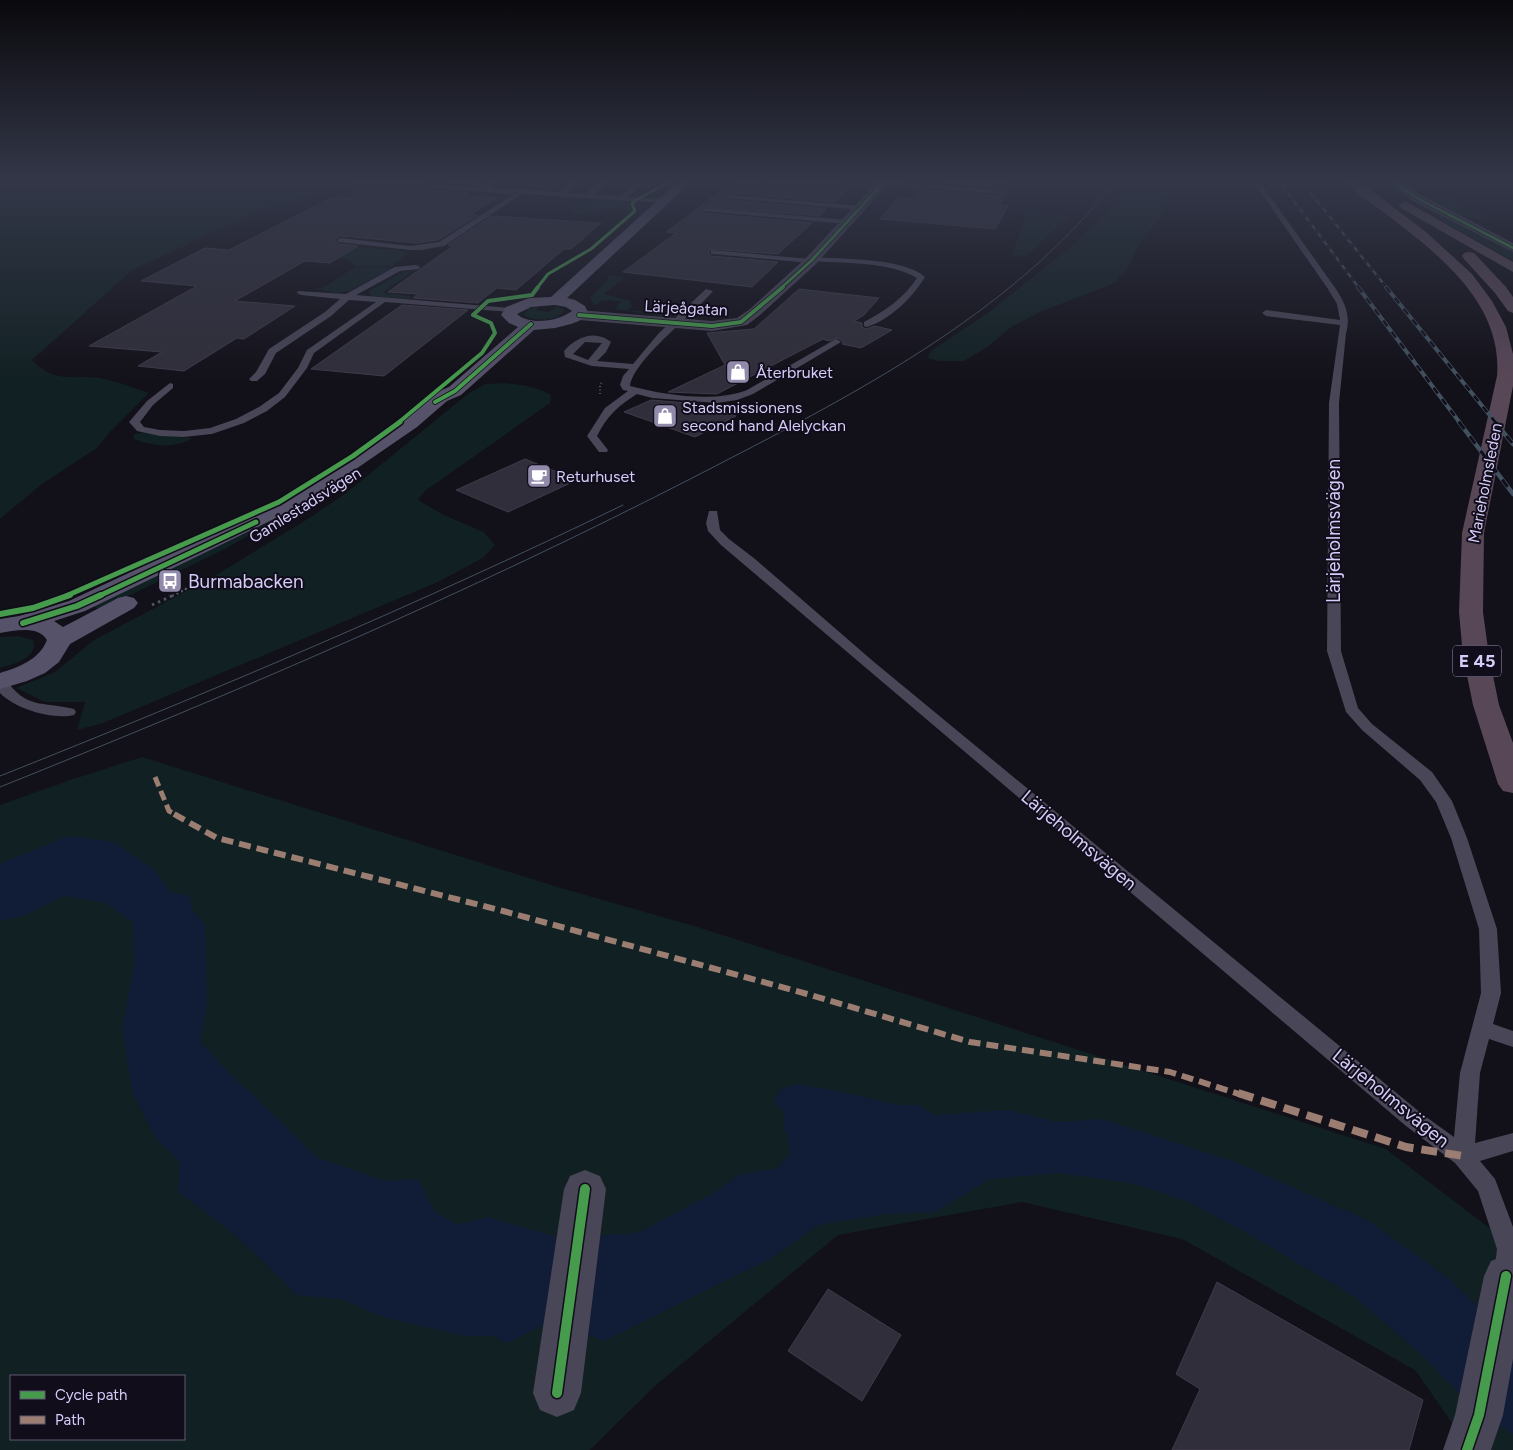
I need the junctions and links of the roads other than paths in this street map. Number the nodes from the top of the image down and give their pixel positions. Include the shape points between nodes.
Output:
1 (612, 249) edge
2 (823, 249) edge
3 (1304, 249) edge
4 (1437, 249) edge
5 (1458, 249) edge
6 (1480, 249) edge
7 (714, 252) dead end
8 (812, 260) junction
9 (416, 267) dead end
10 (1513, 268) edge
11 (710, 291) dead end
12 (301, 294) dead end
13 (347, 297) junction
14 (382, 301) junction
15 (555, 301) junction
16 (1513, 308) edge
17 (511, 310) junction
18 (1266, 313) dead end
19 (579, 315) junction
20 (673, 323) junction
21 (1345, 323) junction
22 (532, 324) junction
23 (867, 324) dead end
24 (837, 342) dead end
25 (590, 363) dead end
26 (636, 367) junction
27 (254, 379) dead end
28 (170, 386) dead end
29 (456, 391) junction
30 (634, 392) junction
31 (603, 450) dead end
32 (713, 513) dead end
33 (12, 625) edge
34 (59, 640) junction
35 (0, 681) edge
36 (69, 712) dead end
37 (1513, 784) edge
38 (1481, 1028) junction
39 (1513, 1039) edge
40 (1513, 1142) edge
41 (1463, 1156) junction
42 (585, 1189) dead end
43 (1506, 1276) joint
44 (557, 1394) dead end
45 (1473, 1433) edge

1 - 15 street
2 - 8 street, Lärjeågatan
3 - 21 lane via 1341,304
4 - 37 highway, Marieholmsleden / E 45 via 1462,272 1492,315 1505,354 1504,387 1473,533 1471,612 1486,705
5 - 16 highway via 1501,290
6 - 10 highway
7 - 8 lane
8 - 20 street, Lärjeågatan via 741,322 712,326
8 - 23 lane via 896,267 921,277 897,306
9 - 13 lane via 398,269
11 - 20 lane
12 - 13 lane
13 - 14 lane
13 - 27 lane via 328,314 276,348
14 - 17 lane
14 - 28 lane via 310,352 282,394 240,421 212,431 184,434 141,429 134,422
15 - 17 street via 528,303
15 - 19 street via 577,306
17 - 22 street via 509,315 513,320
18 - 21 lane
19 - 20 street, Lärjeågatan
19 - 22 street via 560,323
20 - 26 lane, Lärjeågatan
21 - 38 lane, Lärjeholmsvägen via 1334,403 1334,651 1351,709 1367,727 1426,776 1444,801 1460,838 1488,929 1491,993
22 - 29 street, Gamlestadsvägen
24 - 30 lane via 742,396 703,400
25 - 26 lane
26 - 30 lane, Lärjeågatan via 625,385
29 - 33 street, Gamlestadsvägen via 441,397 358,461 275,512 77,606
29 - 34 street, Gamlestadsvägen via 454,399 422,426 321,499
30 - 31 lane via 609,408 600,420 592,436
32 - 41 lane, Lärjeholmsvägen via 714,531 869,665 1414,1120
33 - 34 street, Gamlestadsvägen via 46,627 55,632
34 - 35 street, Gamlestadsvägen via 56,650 39,665
35 - 36 lane via 4,690 29,705
38 - 39 lane
38 - 41 lane, Lärjeholmsvägen via 1470,1073
40 - 41 lane
41 - 43 lane, Lärjeholmsvägen via 1487,1186 1496,1211 1509,1249
42 - 44 street
43 - 45 street, Lärjeholmsvägen

